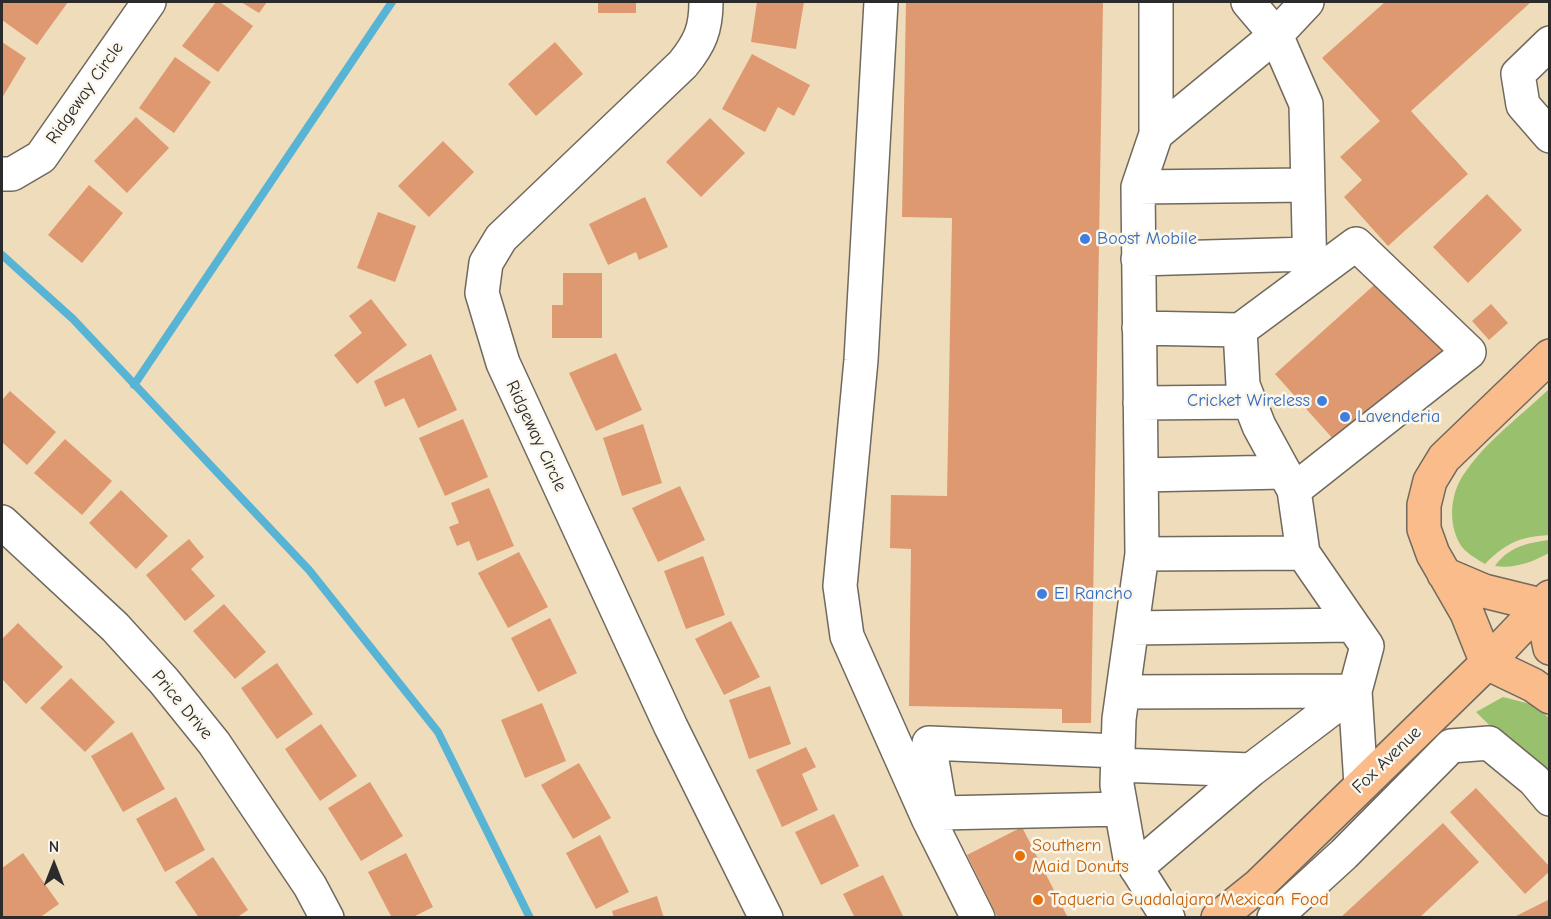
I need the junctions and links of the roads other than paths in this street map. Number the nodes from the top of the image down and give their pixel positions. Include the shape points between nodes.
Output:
1 (149, 2) edge
2 (706, 2) edge
3 (881, 2) edge
4 (1156, 2) edge
5 (1248, 2) edge
6 (1307, 2) edge
7 (1276, 35) junction
8 (1550, 43) edge
9 (1156, 134) junction
10 (1550, 136) edge
11 (7, 174) edge
12 (1306, 185) junction
13 (1138, 187) junction
14 (1138, 259) junction
15 (1310, 266) junction
16 (1139, 328) junction
17 (1240, 330) junction
18 (1550, 356) edge
19 (1250, 402) junction
20 (1140, 403) junction
21 (1141, 475) junction
22 (1289, 481) junction
23 (2, 522) edge
24 (1303, 553) junction
25 (1142, 554) junction
26 (1444, 574) junction
27 (1545, 601) edge
28 (1351, 625) junction
29 (1132, 628) junction
30 (1550, 648) edge
31 (1486, 663) junction
32 (1355, 691) junction
33 (1123, 692) junction
34 (1550, 697) edge
35 (1118, 758) junction
36 (1251, 770) junction
37 (1361, 785) junction
38 (1550, 799) edge
39 (1121, 809) junction
40 (1335, 811) junction
41 (1362, 835) junction
42 (1136, 868) junction
43 (327, 918) edge
44 (766, 918) edge
45 (978, 918) edge
46 (1168, 918) edge
47 (1218, 918) edge
48 (1274, 918) edge

1 - 11 street, Ridgeway Circle via 41,157
2 - 44 street, Ridgeway Circle via 699,45 501,238 486,262 482,293 503,363 671,727
3 - 45 street via 862,337 840,586 847,636 928,818
4 - 9 street
5 - 7 street
6 - 7 street
7 - 9 street
7 - 12 street via 1306,104
8 - 10 street via 1518,74 1523,105
9 - 13 street
12 - 13 street
12 - 15 street
13 - 14 street
14 - 15 street
14 - 16 street
15 - 17 street
15 - 22 street via 1356,244 1469,352
16 - 17 street
16 - 20 street
17 - 19 street via 1243,385
18 - 26 main road via 1444,458 1430,481 1424,529
19 - 20 street
19 - 22 street
20 - 21 street
21 - 22 street
21 - 25 street
22 - 24 street
23 - 43 street, Price Drive via 116,627 164,681 214,743 310,886
24 - 25 street
24 - 28 street
25 - 29 street
26 - 27 main road via 1484,591
26 - 31 main road via 1467,613
27 - 30 main road
27 - 31 main road, Fox Avenue
28 - 29 street
28 - 32 street via 1367,646
29 - 33 street
31 - 34 main road
31 - 37 main road, Fox Avenue
32 - 33 street
32 - 36 street
32 - 37 street
33 - 35 street
35 - 36 street
35 - 39 street
35 - 39 street via 929,744 941,813
36 - 42 street
37 - 40 main road, Fox Avenue
38 - 41 street via 1534,780 1489,744 1451,746
39 - 42 street via 1130,858
40 - 41 street
40 - 47 main road, Fox Avenue via 1259,885
41 - 48 street
42 - 46 street

